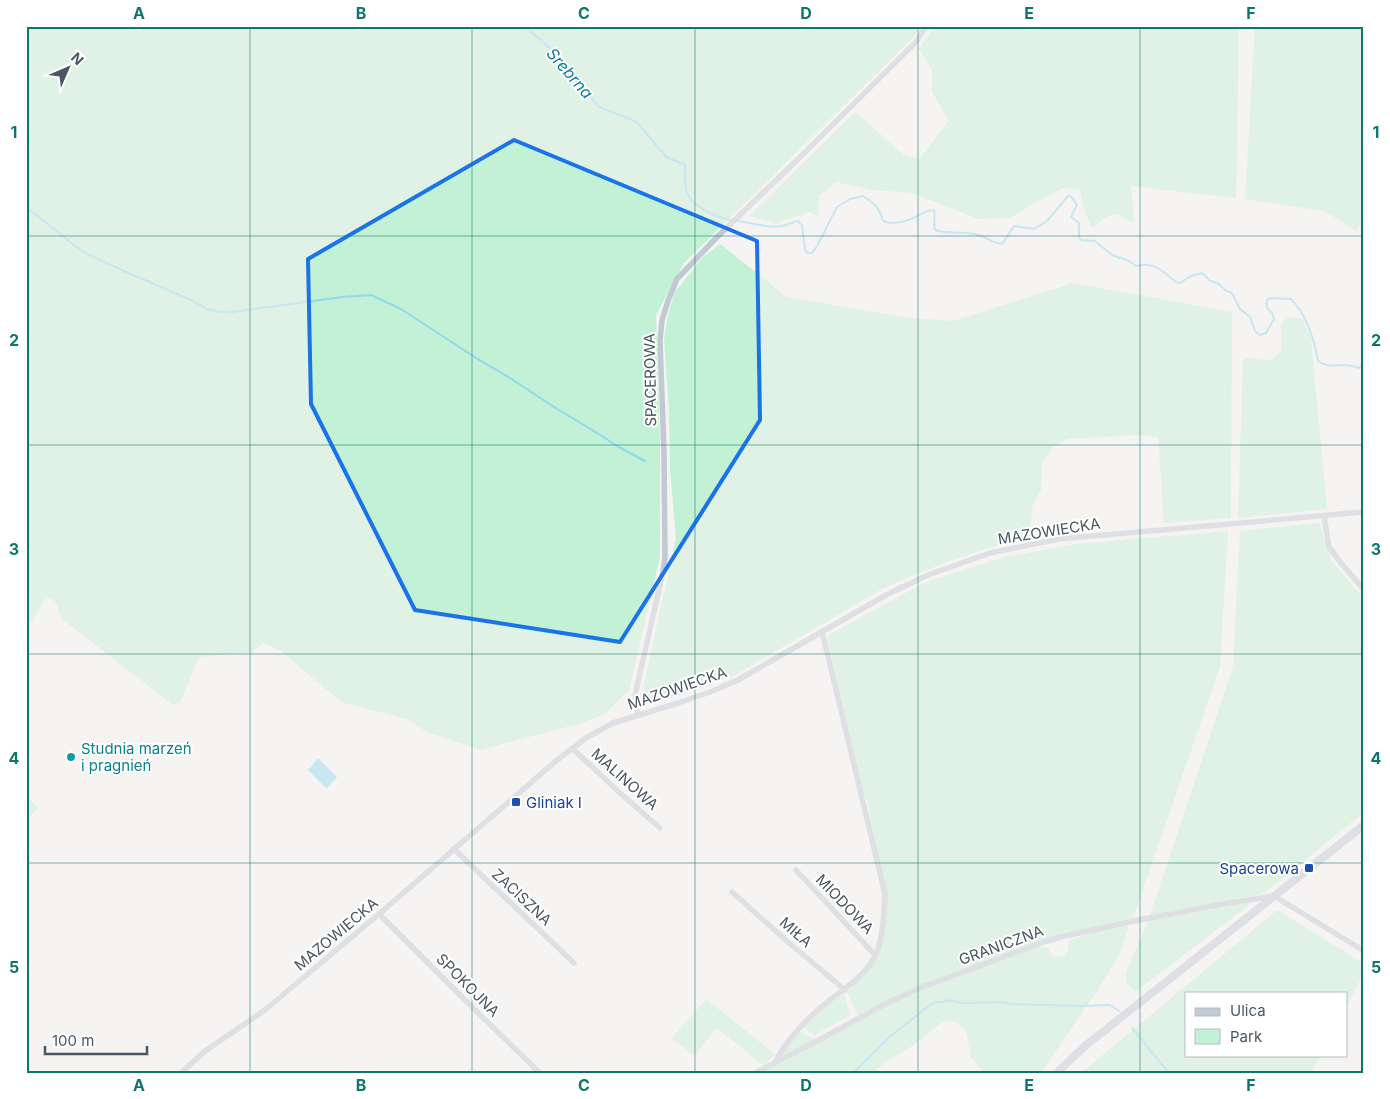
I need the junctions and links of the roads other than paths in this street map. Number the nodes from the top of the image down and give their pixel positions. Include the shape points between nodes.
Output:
1 (926, 26) edge
2 (1364, 512) edge
3 (1324, 516) junction
4 (1364, 590) edge
5 (822, 631) junction
6 (638, 715) junction
7 (572, 748) junction
8 (1364, 824) edge
9 (660, 828) dead end
10 (454, 849) junction
11 (796, 870) dead end
12 (732, 892) dead end
13 (1274, 896) junction
14 (379, 914) junction
15 (1364, 952) edge
16 (876, 954) junction
17 (574, 963) dead end
18 (845, 990) junction
19 (775, 1062) junction
20 (181, 1073) edge
21 (540, 1073) edge
22 (755, 1073) edge
23 (1058, 1073) edge

1 - 6 street, SPACEROWA via 916,42 677,279 662,320 660,340 665,556 635,696
2 - 3 street, MAZOWIECKA
3 - 4 street via 1329,547
3 - 5 street, MAZOWIECKA via 1067,539 1001,551 928,575
5 - 6 street, MAZOWIECKA via 738,680
5 - 16 street via 885,894
6 - 7 street, MAZOWIECKA via 613,723
7 - 9 street, MALINOWA
7 - 10 street, MAZOWIECKA
8 - 13 main road
10 - 14 street, MAZOWIECKA
10 - 17 street, ZACISZNA
11 - 16 street, MIODOWA
12 - 18 street, MIŁA
13 - 15 street
13 - 19 street, GRANICZNA via 1134,920 1061,937 920,988
13 - 23 main road via 1085,1046
14 - 20 street, MAZOWIECKA via 265,1010 205,1051
14 - 21 street, SPOKOJNA
16 - 18 street
18 - 19 street via 808,1020 786,1043
19 - 22 street, GRANICZNA

